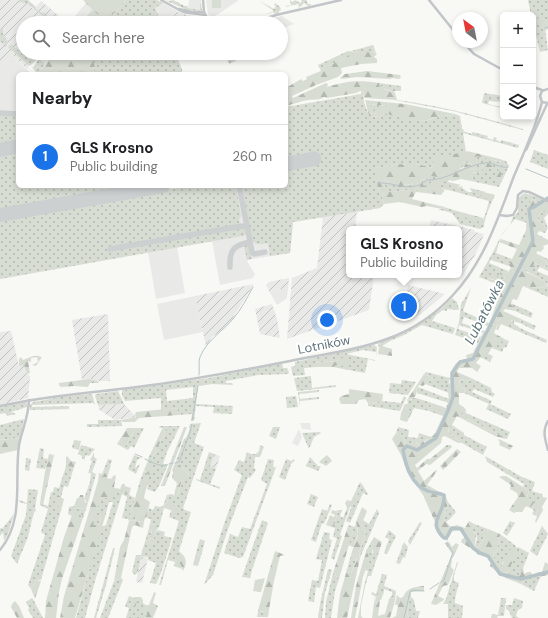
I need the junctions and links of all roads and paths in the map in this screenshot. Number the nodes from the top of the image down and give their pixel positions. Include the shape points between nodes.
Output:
1 (161, 0) edge
2 (203, 0) edge
3 (341, 0) edge
4 (429, 0) edge
5 (205, 13) junction
6 (206, 16) edge
7 (273, 16) edge
8 (452, 29) edge
9 (468, 48) edge
10 (500, 68) edge
11 (536, 88) edge
12 (548, 89) edge
13 (536, 90) edge
14 (543, 90) junction
15 (540, 94) junction
16 (542, 102) junction
17 (548, 104) edge
18 (523, 155) junction
19 (548, 201) edge
20 (499, 215) junction
21 (29, 400) junction
22 (0, 406) edge
23 (548, 421) edge
24 (548, 450) edge
25 (0, 550) edge

1 - 5 street via 183,12
2 - 5 street
3 - 7 street
4 - 8 street
5 - 6 street
9 - 10 street via 474,54
11 - 14 street
12 - 14 street
13 - 15 street
14 - 15 street
15 - 16 street
16 - 17 street
16 - 18 street, Lotników
17 - 18 street, Lotników
18 - 20 street, Lotników
19 - 20 street via 529,192 522,192 518,195 517,208 513,215
20 - 21 street, Lotników via 479,259 453,296 427,318 388,340 352,350 166,384
21 - 22 street, Lotników
21 - 25 street via 20,444 15,519
23 - 24 street via 544,432

